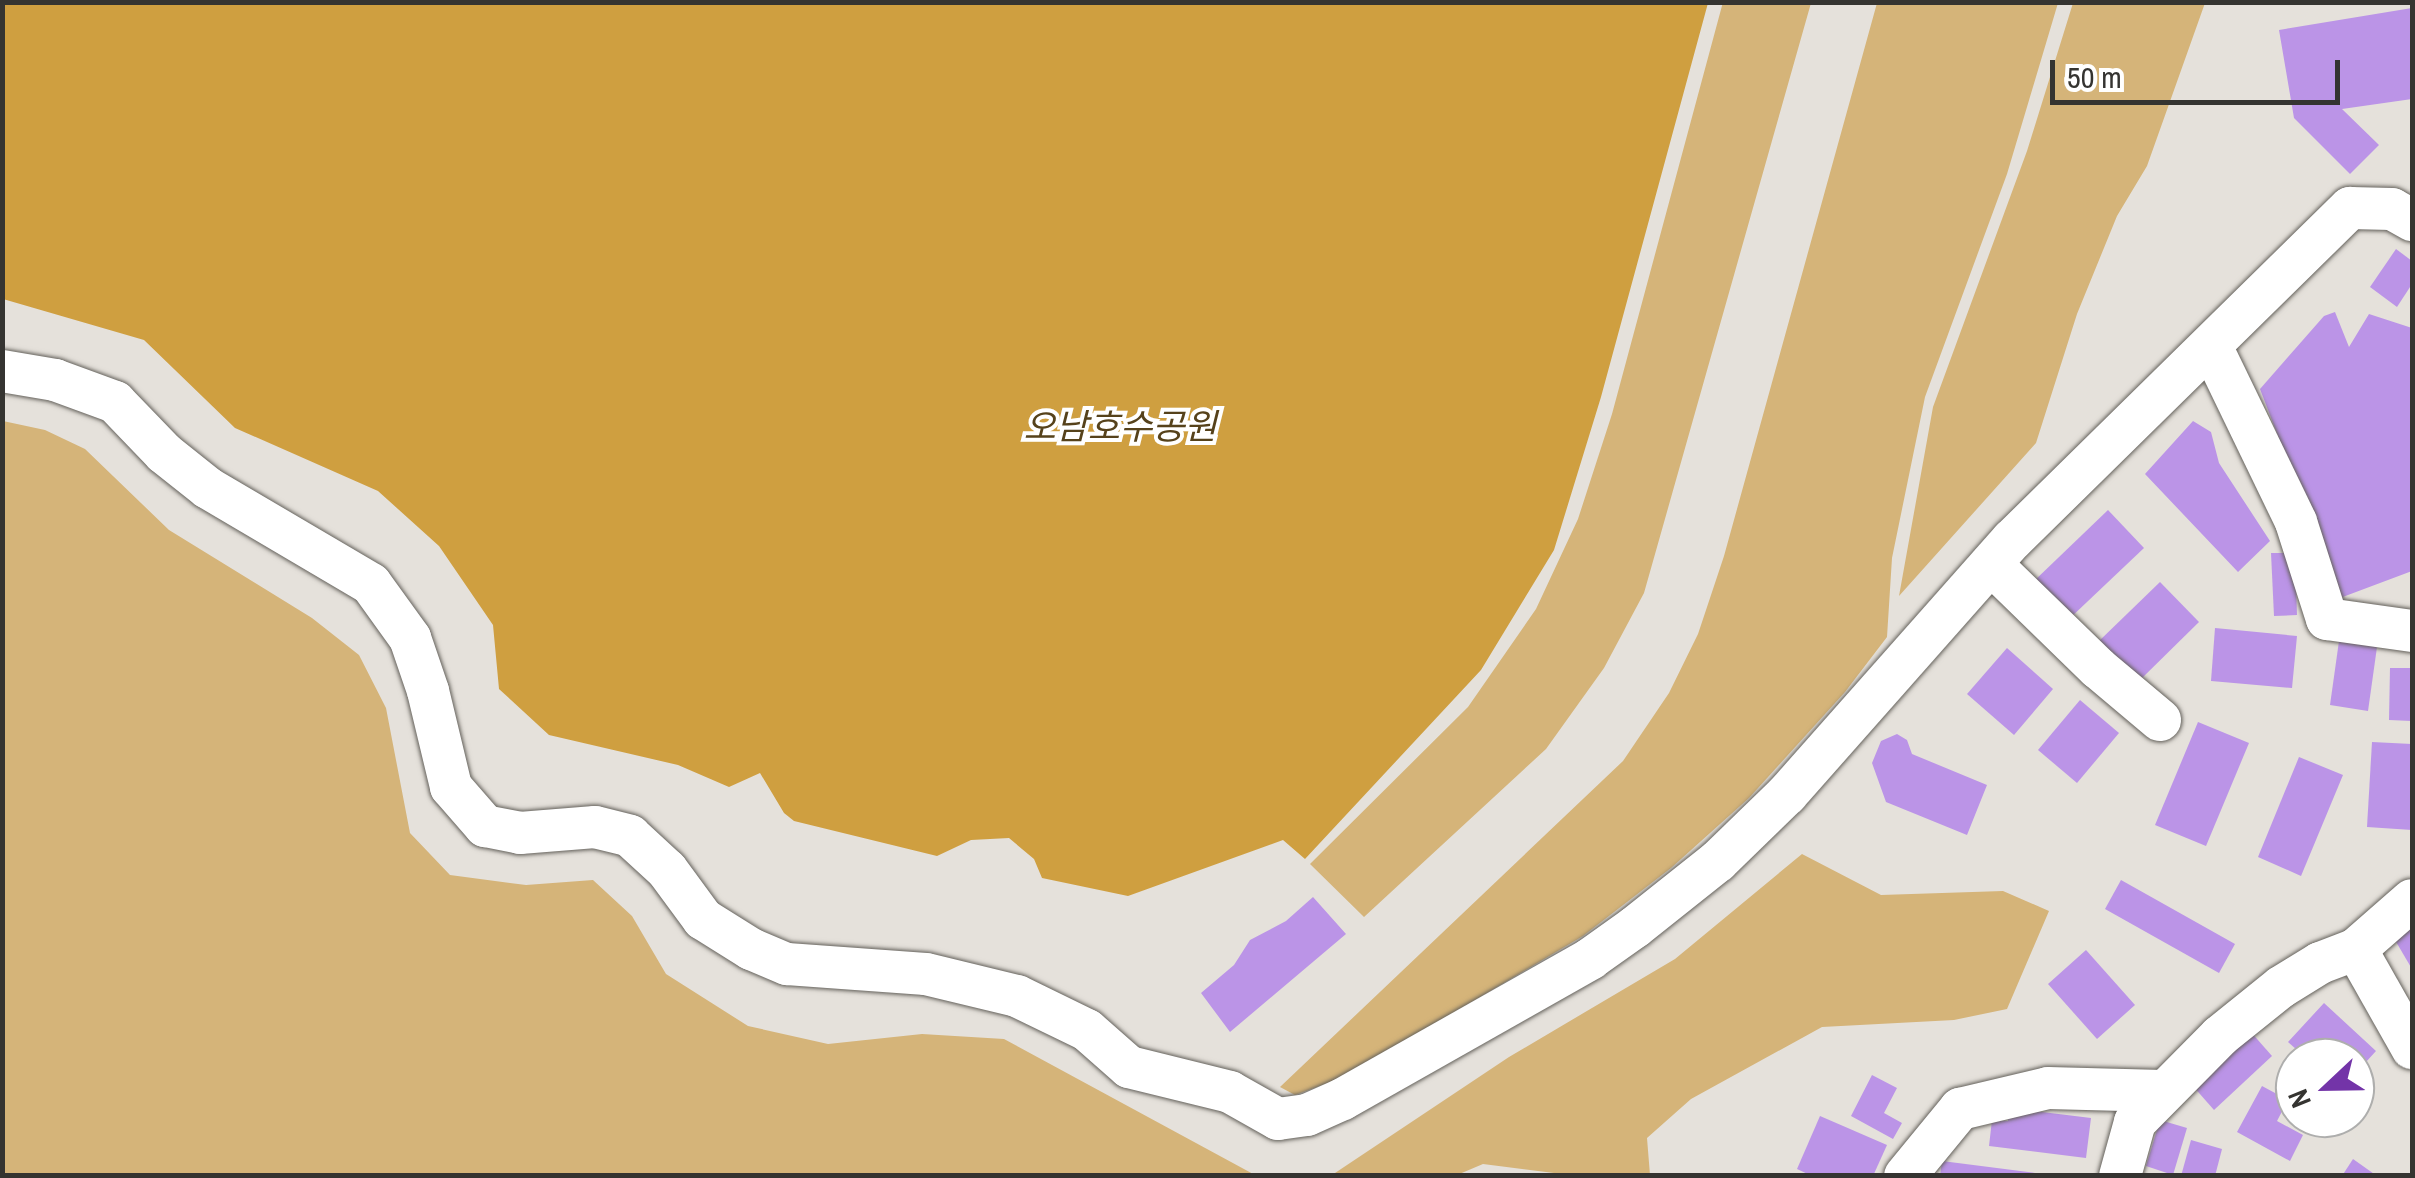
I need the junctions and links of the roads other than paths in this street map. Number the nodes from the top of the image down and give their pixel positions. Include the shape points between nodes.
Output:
1 (2412, 220) edge
2 (2212, 348) junction
3 (2, 372) edge
4 (1991, 564) junction
5 (2412, 631) edge
6 (2160, 720) dead end
7 (2412, 900) edge
8 (2356, 949) junction
9 (2412, 1048) edge
10 (2163, 1091) junction
11 (1906, 1176) edge
12 (2120, 1176) edge

1 - 2 street via 2392,209 2350,208
2 - 4 street
2 - 5 street via 2296,522 2327,619
3 - 4 street via 54,380 114,402 208,488 371,584 410,638 451,786 485,826 520,833 594,828 630,836 667,870 702,919 751,950 787,964 926,974 1017,996 1087,1030 1129,1068 1230,1092 1278,1119 1343,1099 1635,928 1787,794
4 - 6 street
7 - 8 street
8 - 9 street
8 - 10 street via 2281,987
10 - 11 street via 2048,1088 1960,1108
10 - 12 street via 2135,1122

